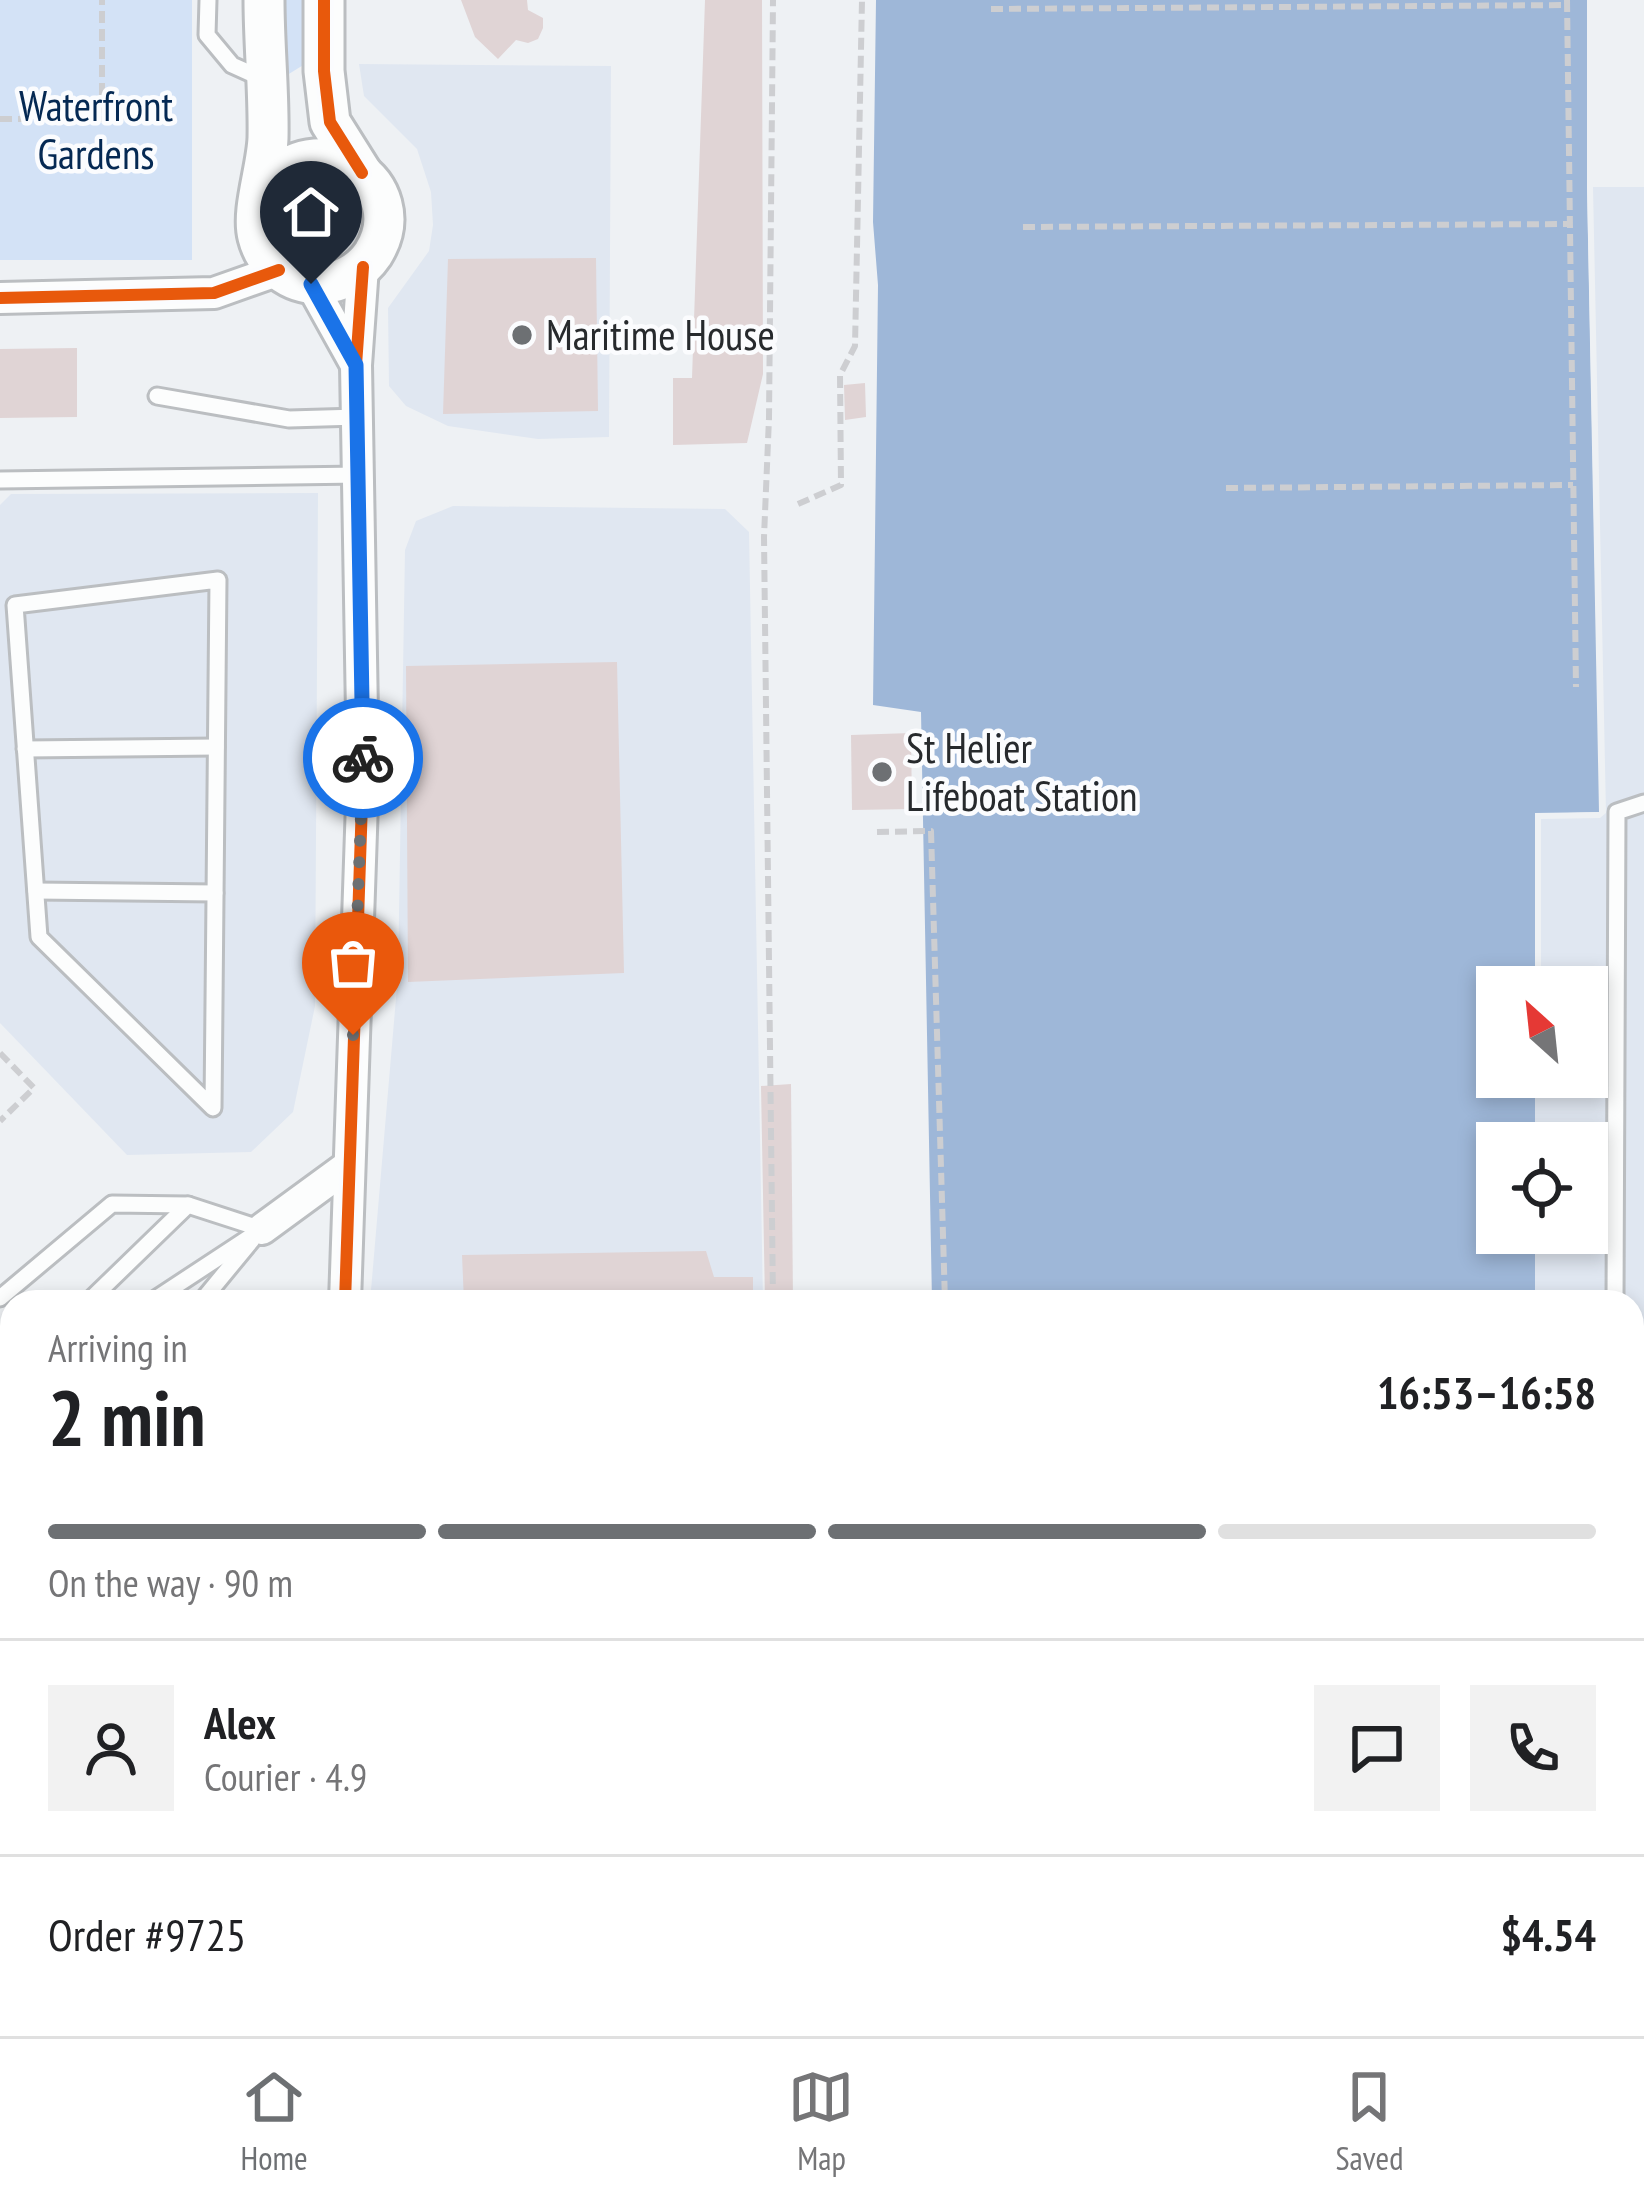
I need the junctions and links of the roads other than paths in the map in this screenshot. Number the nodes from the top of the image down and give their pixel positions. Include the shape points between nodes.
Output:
1 (208, 0) edge
2 (263, 0) edge
3 (324, 0) edge
4 (264, 80) junction
5 (362, 173) junction
6 (263, 190) junction
7 (363, 266) junction
8 (295, 277) junction
9 (0, 298) edge
10 (356, 365) junction
11 (157, 396) dead end
12 (358, 417) junction
13 (359, 475) junction
14 (0, 480) edge
15 (216, 747) junction
16 (25, 749) junction
17 (1644, 802) edge
18 (36, 891) junction
19 (215, 892) junction
20 (348, 1166) junction
21 (188, 1205) junction
22 (262, 1228) junction
23 (10, 1290) edge
24 (100, 1290) edge
25 (170, 1290) edge
26 (211, 1290) edge
27 (345, 1290) edge
28 (1615, 1290) edge

1 - 4 lane via 207,34 232,65
2 - 4 street
3 - 5 street via 331,122
4 - 6 street
5 - 6 street via 309,158 275,174
5 - 7 street via 382,209 376,250
6 - 8 street via 258,242
7 - 8 street via 330,283
7 - 10 street
8 - 9 street via 214,293
8 - 10 street
10 - 12 street
11 - 12 lane via 289,419
12 - 13 street
13 - 14 lane
13 - 20 street via 363,773
15 - 16 lane
15 - 16 lane via 218,580 15,605
15 - 19 lane
16 - 18 lane
17 - 28 lane via 1617,812
18 - 19 lane
18 - 19 lane via 39,938 213,1108
20 - 22 street
20 - 27 street
21 - 22 lane
21 - 23 lane via 112,1204
21 - 24 lane
22 - 25 lane
22 - 26 lane

